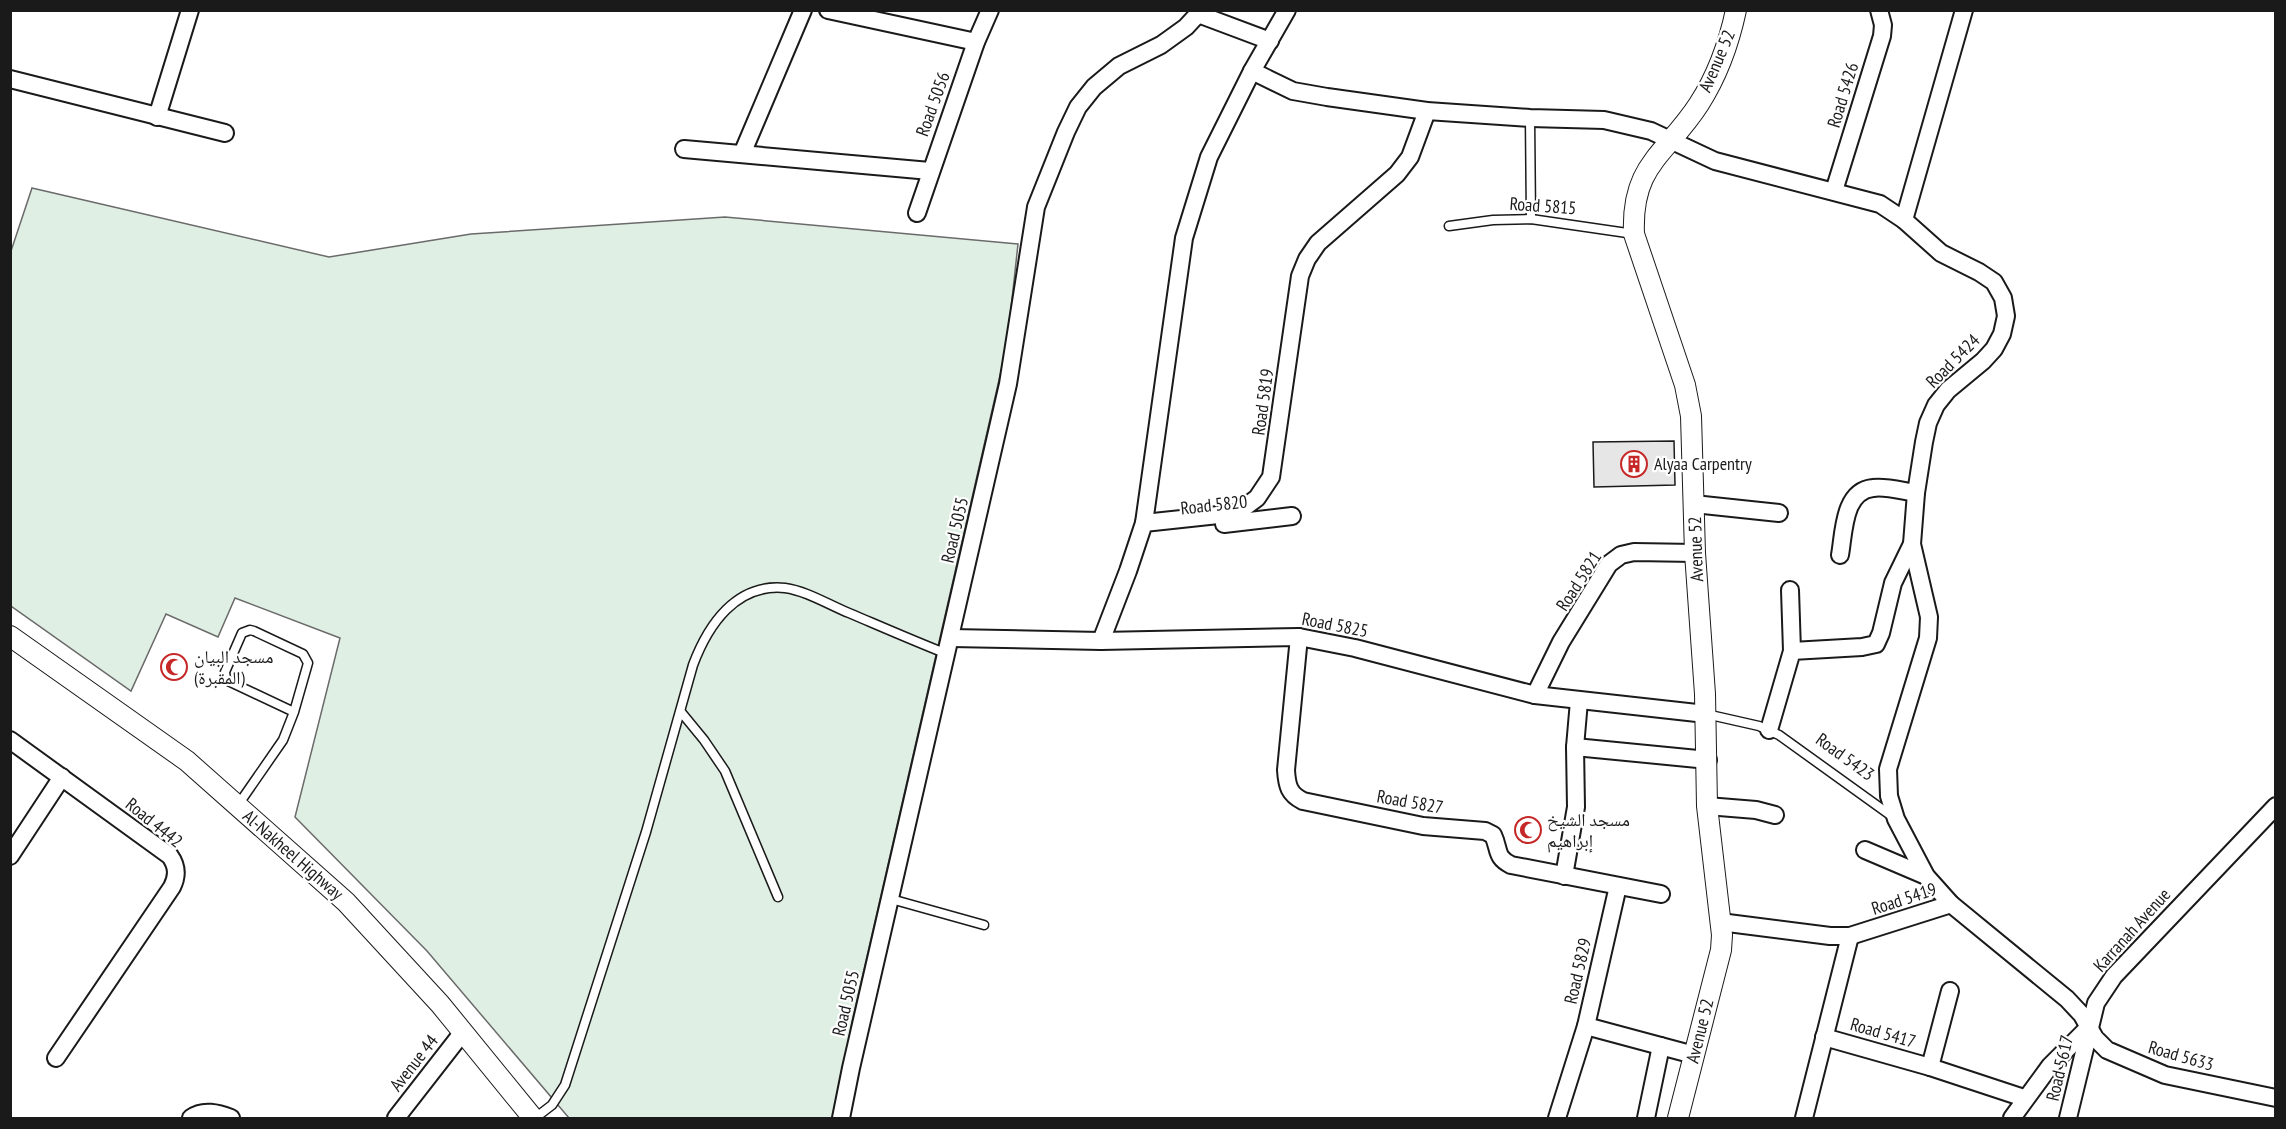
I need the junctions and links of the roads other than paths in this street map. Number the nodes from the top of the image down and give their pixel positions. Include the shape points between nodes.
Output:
1 (190, 10) edge
2 (803, 10) edge
3 (828, 10) edge
4 (990, 10) edge
5 (1287, 10) edge
6 (1736, 10) edge
7 (1879, 10) edge
8 (1964, 10) edge
9 (1198, 12) edge
10 (1270, 40) junction
11 (976, 42) junction
12 (1252, 72) junction
13 (10, 79) edge
14 (1427, 111) junction
15 (157, 117) junction
16 (1530, 118) junction
17 (225, 133) dead end
18 (1671, 140) junction
19 (684, 149) dead end
20 (742, 154) junction
21 (930, 171) junction
22 (1834, 191) junction
23 (917, 213) dead end
24 (1531, 219) junction
25 (1904, 220) junction
26 (1449, 226) dead end
27 (1634, 234) junction
28 (1916, 493) junction
29 (1694, 504) junction
30 (1779, 513) dead end
31 (1292, 516) dead end
32 (1143, 527) junction
33 (1912, 544) junction
34 (1695, 553) junction
35 (1840, 555) dead end
36 (1790, 591) dead end
37 (10, 636) edge
38 (1299, 637) junction
39 (1101, 640) junction
40 (949, 646) junction
41 (1792, 651) junction
42 (1535, 695) junction
43 (1579, 701) junction
44 (294, 712) junction
45 (681, 712) junction
46 (1706, 714) junction
47 (1769, 730) junction
48 (10, 740) edge
49 (1575, 747) junction
50 (1708, 760) junction
51 (62, 777) junction
52 (238, 806) junction
53 (1707, 806) junction
54 (2276, 806) edge
55 (1775, 814) dead end
56 (1896, 819) junction
57 (1865, 850) dead end
58 (10, 856) edge
59 (1564, 876) junction
60 (1926, 876) junction
61 (1618, 886) junction
62 (1660, 894) dead end
63 (778, 897) dead end
64 (891, 899) junction
65 (1951, 904) junction
66 (1720, 922) junction
67 (984, 926) dead end
68 (1850, 936) junction
69 (1950, 991) dead end
70 (1586, 1026) junction
71 (2089, 1027) junction
72 (463, 1032) junction
73 (1824, 1037) junction
74 (1661, 1046) junction
75 (1694, 1055) junction
76 (56, 1058) dead end
77 (1930, 1067) junction
78 (2024, 1098) junction
79 (2276, 1098) edge
80 (191, 1119) edge
81 (231, 1119) edge
82 (396, 1119) edge
83 (534, 1119) edge
84 (841, 1119) edge
85 (1557, 1119) edge
86 (1646, 1119) edge
87 (1678, 1119) edge
88 (1804, 1119) edge
89 (2012, 1119) edge
90 (2068, 1119) edge

1 - 15 street
2 - 20 street
3 - 11 street
4 - 11 street, Road 5056
5 - 10 street
6 - 18 street, Avenue 52 via 1717,70 1699,104
7 - 22 street, Road 5426 via 1882,36
8 - 25 street
9 - 10 street
9 - 40 street, Road 5055 via 1186,27 1119,66 1094,87 1078,107 1054,161 1036,207 1008,384
10 - 12 street
11 - 21 street, Road 5056
12 - 14 street via 1293,91
12 - 32 street via 1209,157 1184,238
13 - 15 street
14 - 16 street
14 - 32 street, Road 5819 via 1410,157 1397,174 1318,243 1307,259 1300,276 1271,477 1257,498 1237,513
15 - 17 street
16 - 18 street via 1612,122
16 - 24 lane
18 - 22 street, Road 5424 via 1715,161
18 - 27 street, Avenue 52 via 1645,172 1637,192
19 - 20 street
20 - 21 street
21 - 23 street, Road 5056
22 - 25 street, Road 5424 via 1880,204
24 - 26 lane, Road 5815
24 - 27 lane, Road 5815
25 - 28 street, Road 5424 via 1941,253 1994,282 2003,298 2006,316 1994,349 1936,405 1924,442
27 - 29 street, Avenue 52 via 1685,386 1691,416
28 - 33 street, Road 5424
28 - 35 street via 1872,488 1858,494 1849,505
29 - 30 street
29 - 34 street, Avenue 52
31 - 32 street, Road 5820
32 - 39 street
33 - 41 street via 1893,583 1876,644
33 - 56 street, Road 5424 via 1929,616 1928,638 1888,769 1889,796
34 - 42 street, Road 5821 via 1634,552 1609,564 1561,642
34 - 46 street, Avenue 52
36 - 41 street
37 - 52 street, Al-Nakheel Highway via 187,761
38 - 39 street, Road 5825
38 - 42 street, Road 5825
38 - 59 street, Road 5827 via 1286,770 1292,795 1304,801 1422,826 1485,831 1493,835 1502,861
39 - 40 street, Road 5825
40 - 45 lane via 784,588 756,591 730,604 712,626 693,665
40 - 64 street, Road 5055
41 - 47 street
42 - 43 street, Road 5825
43 - 46 street, Road 5825
43 - 49 street
44 - 44 lane via 308,660 254,631 242,633 225,680
44 - 52 lane via 275,753
45 - 63 lane via 725,771
45 - 83 lane via 565,1085 552,1105
46 - 47 lane, Road 5423
46 - 50 street, Avenue 52
47 - 56 lane, Road 5423
48 - 51 street, Road 4442
49 - 50 street
49 - 59 street via 1576,807
50 - 53 street, Avenue 52
51 - 58 street
51 - 76 street, Road 4442 via 170,856 176,874 172,887
52 - 72 street, Al-Nakheel Highway via 346,902
53 - 55 street
53 - 66 street, Avenue 52
54 - 71 street, Karranah Avenue via 2114,976 2096,1003
56 - 60 street, Road 5423
57 - 60 street, Road 5423
59 - 61 street, Road 5827
60 - 65 street, Road 5423
61 - 62 street, Road 5827
61 - 70 street, Road 5829
64 - 67 lane
64 - 84 street, Road 5055
65 - 68 street, Road 5419
65 - 71 street, Road 5419 via 2061,993
66 - 68 street, Road 5419
66 - 75 street, Avenue 52 via 1720,950
68 - 73 street, Road 5417
69 - 77 street, Road 5417
70 - 74 street, Road 5829
70 - 85 street
71 - 78 street, Karranah Avenue
71 - 79 street, Road 5633 via 2107,1050 2145,1067 2186,1080
71 - 90 street, Road 5617
72 - 82 street, Avenue 44
72 - 83 street, Al-Nakheel Highway
73 - 77 street, Road 5417
73 - 88 street, Road 5417
74 - 75 street, Road 5829
74 - 86 street
75 - 87 street, Avenue 52
77 - 78 street, Road 5417
78 - 89 street, Karranah Avenue
80 - 81 street via 208,1112

